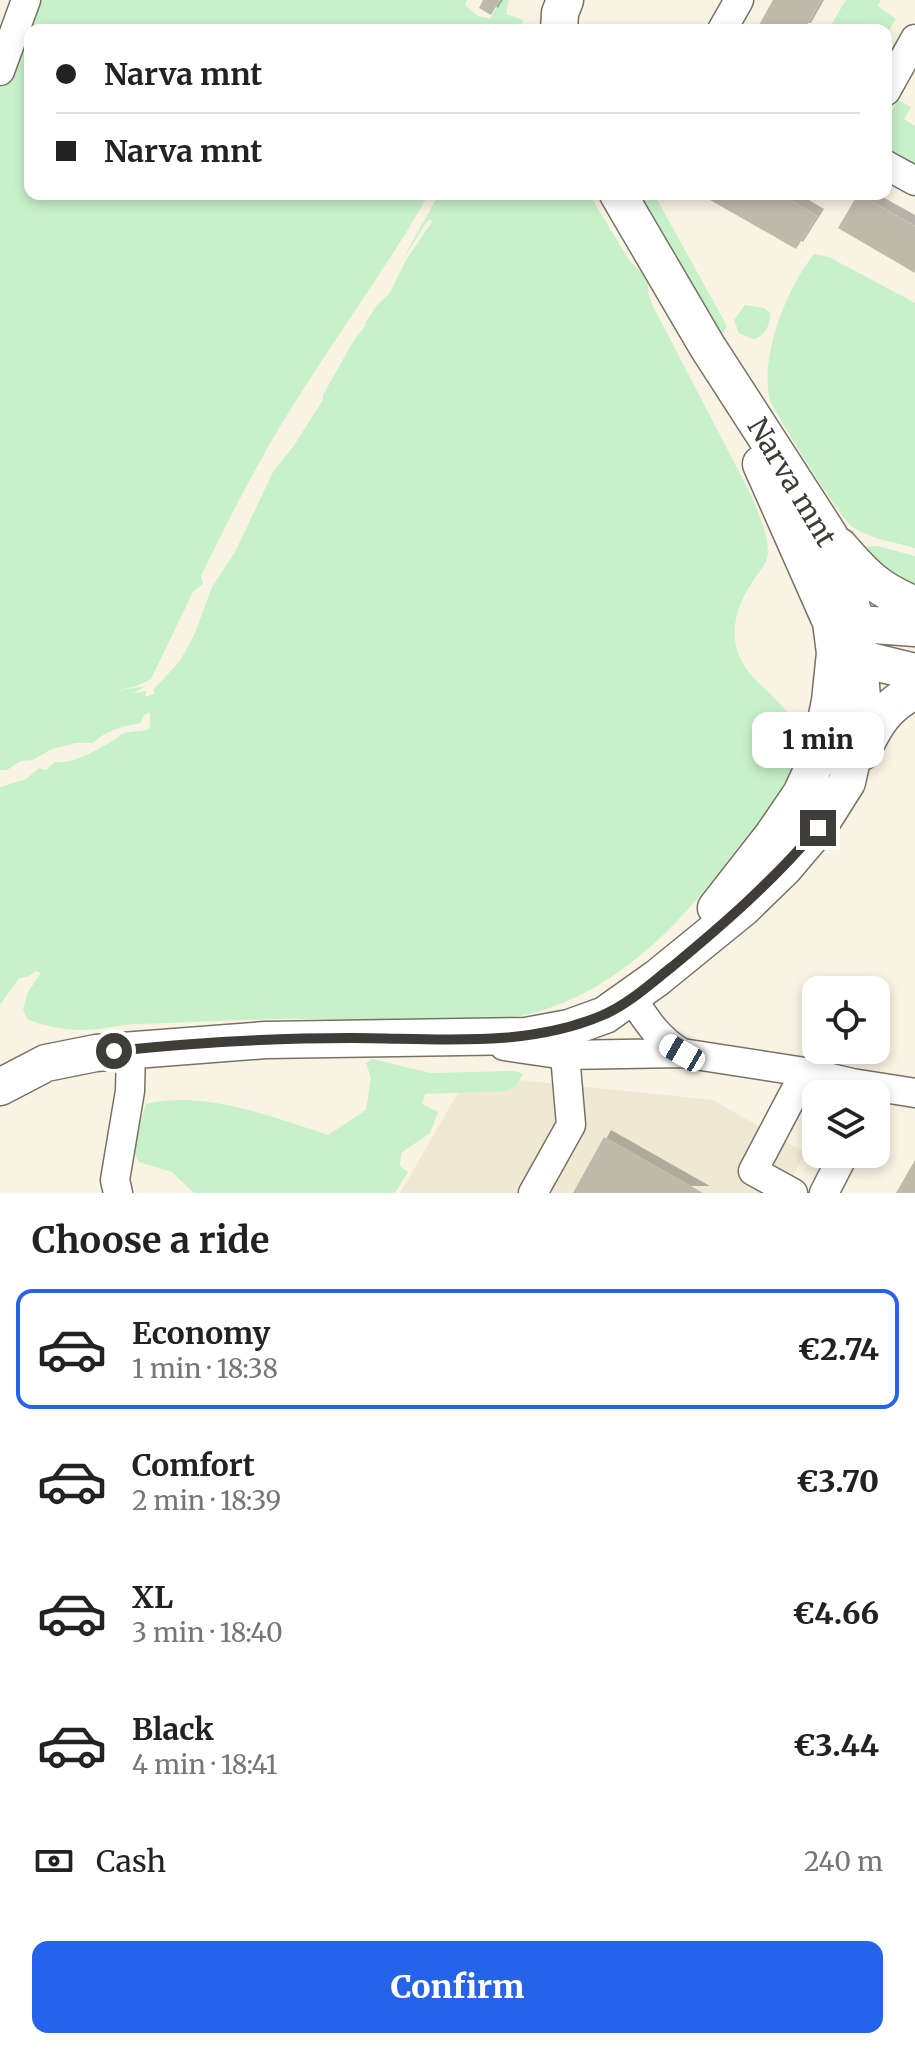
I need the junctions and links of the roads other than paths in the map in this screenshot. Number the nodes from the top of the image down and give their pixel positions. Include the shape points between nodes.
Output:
1 (26, 0) edge
2 (565, 0) edge
3 (739, 0) edge
4 (559, 24) edge
5 (725, 24) edge
6 (915, 39) edge
7 (0, 71) edge
8 (892, 80) edge
9 (892, 168) edge
10 (915, 181) edge
11 (622, 200) edge
12 (707, 346) junction
13 (829, 535) junction
14 (915, 605) edge
15 (915, 628) edge
16 (846, 640) junction
17 (915, 672) edge
18 (915, 691) edge
19 (847, 782) junction
20 (644, 988) junction
21 (456, 1039) junction
22 (131, 1049) junction
23 (682, 1053) junction
24 (565, 1055) junction
25 (805, 1072) junction
26 (835, 1080) edge
27 (0, 1087) edge
28 (890, 1092) edge
29 (915, 1093) edge
30 (837, 1168) edge
31 (118, 1193) edge
32 (533, 1193) edge
33 (793, 1193) edge
34 (824, 1193) edge

1 - 7 lane
2 - 4 main road
3 - 5 lane
6 - 8 lane
9 - 10 lane
11 - 12 main road, Narva mnt
12 - 13 main road, Narva mnt
12 - 16 main road, Narva mnt
13 - 14 main road via 867,578
13 - 16 main road, Narva mnt via 843,572
15 - 16 main road
16 - 17 main road
16 - 19 main road, Narva mnt via 863,710
16 - 20 main road, Narva mnt via 819,755 801,794 728,893
18 - 19 main road via 895,700 873,728
19 - 20 main road, Narva mnt via 784,868
20 - 21 main road, Narva mnt via 605,1015 569,1028
20 - 23 lane via 652,1028
21 - 22 main road, Narva mnt via 266,1040
21 - 24 lane
22 - 27 main road, Narva mnt via 46,1063
22 - 31 lane via 130,1091 115,1180
23 - 24 lane
23 - 25 lane
24 - 32 lane via 571,1125
25 - 26 lane
25 - 33 lane via 753,1171
28 - 29 lane
30 - 34 lane

